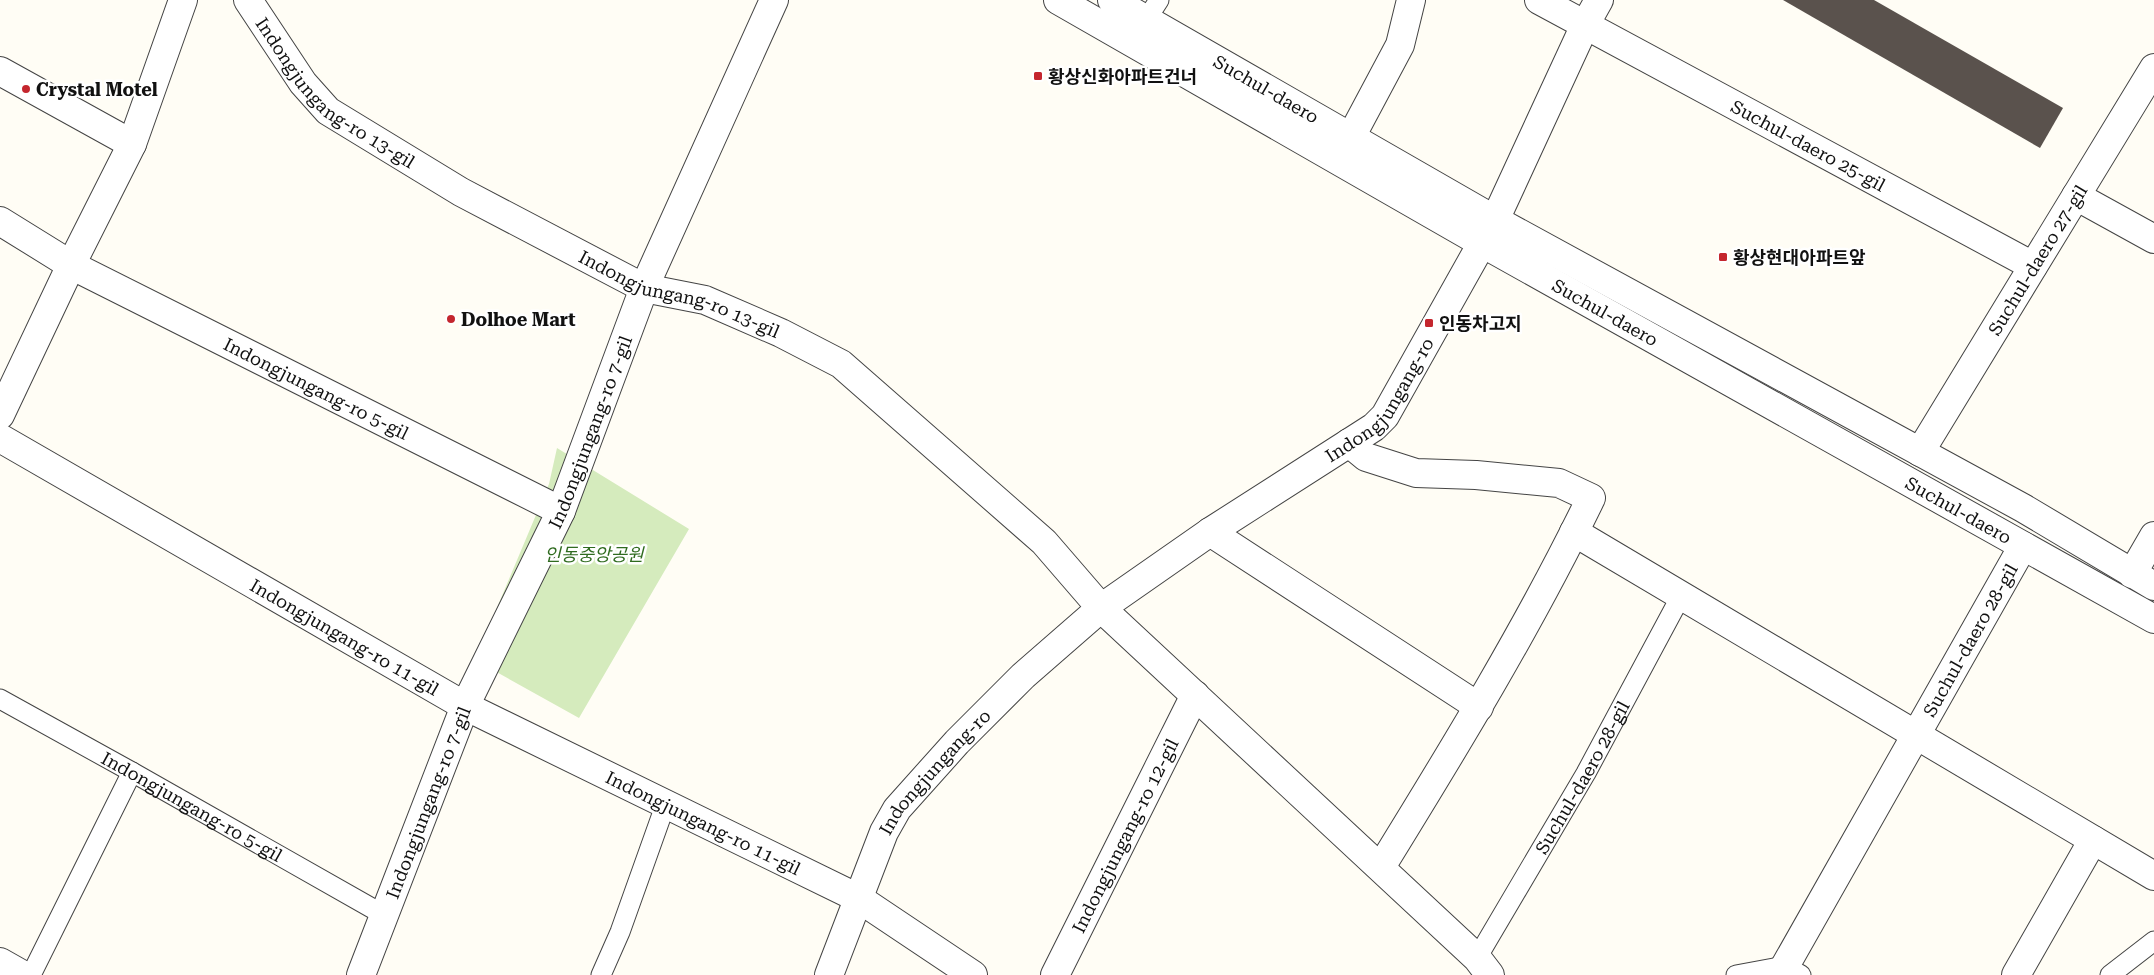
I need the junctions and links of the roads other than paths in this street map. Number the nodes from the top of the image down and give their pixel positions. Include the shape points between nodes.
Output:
1 (182, 0) edge
2 (248, 0) edge
3 (774, 0) edge
4 (1058, 0) edge
5 (1112, 0) edge
6 (1411, 0) edge
7 (1539, 0) edge
8 (1599, 0) edge
9 (1153, 10) edge
10 (1585, 25) junction
11 (2154, 68) edge
12 (0, 71) edge
13 (1351, 137) junction
14 (132, 144) junction
15 (2076, 196) junction
16 (0, 221) edge
17 (1489, 231) junction
18 (2154, 240) edge
19 (71, 265) junction
20 (2033, 266) junction
21 (644, 288) junction
22 (0, 415) edge
23 (0, 438) edge
24 (1349, 443) junction
25 (1920, 452) junction
26 (561, 510) junction
27 (1210, 532) junction
28 (1574, 532) junction
29 (2154, 536) edge
30 (2023, 546) junction
31 (2143, 580) edge
32 (1682, 594) junction
33 (1101, 608) junction
34 (2154, 619) edge
35 (1195, 695) junction
36 (0, 699) edge
37 (466, 706) junction
38 (1480, 706) junction
39 (1918, 735) junction
40 (132, 772) junction
41 (666, 803) junction
42 (2093, 840) junction
43 (1381, 867) junction
44 (2154, 876) edge
45 (858, 898) junction
46 (384, 915) junction
47 (2154, 941) edge
48 (0, 962) edge
49 (1478, 969) edge
50 (1789, 972) edge
51 (23, 975) edge
52 (31, 975) edge
53 (361, 975) edge
54 (601, 975) edge
55 (829, 975) edge
56 (973, 975) edge
57 (1054, 975) edge
58 (1736, 975) edge
59 (2016, 975) edge
60 (2110, 975) edge

1 - 14 street
2 - 21 street, Indongjungang-ro 13-gil via 303,83 328,111 461,192
3 - 21 street, Indongjungang-ro 7-gil
4 - 17 street, Suchul-daero
5 - 9 street, Suchul-daero
6 - 13 street via 1400,45
7 - 10 street, Suchul-daero 25-gil
8 - 10 street
9 - 13 street, Suchul-daero
10 - 17 street
10 - 20 street, Suchul-daero 25-gil
11 - 15 street, Suchul-daero 27-gil
12 - 14 street
13 - 17 street, Suchul-daero
14 - 19 street
15 - 18 street
15 - 20 street, Suchul-daero 27-gil
16 - 19 street, Indongjungang-ro 5-gil
17 - 24 street, Indongjungang-ro via 1393,403 1374,427
17 - 25 street, Suchul-daero
17 - 30 street, Suchul-daero
19 - 22 street
19 - 26 street, Indongjungang-ro 5-gil
20 - 25 street, Suchul-daero 27-gil
21 - 26 street, Indongjungang-ro 7-gil
21 - 33 street, Indongjungang-ro 13-gil via 705,300 841,364 1044,542
23 - 37 street, Indongjungang-ro 11-gil
24 - 27 street, Indongjungang-ro
24 - 28 street via 1366,457 1416,473 1559,483 1591,498
25 - 31 street, Suchul-daero via 2023,508
26 - 37 street, Indongjungang-ro 7-gil
27 - 33 street, Indongjungang-ro
27 - 38 street
28 - 32 street, Suchul-daero 28-gil
28 - 38 street
29 - 31 street
30 - 34 street, Suchul-daero
30 - 39 street, Suchul-daero 28-gil
32 - 39 street, Suchul-daero 28-gil
32 - 49 lane, Suchul-daero 28-gil
33 - 35 street
33 - 45 street, Indongjungang-ro via 1023,676 897,810 884,832
35 - 43 street
35 - 57 street, Indongjungang-ro 12-gil
36 - 40 lane, Indongjungang-ro 5-gil
37 - 41 street, Indongjungang-ro 11-gil
37 - 46 street, Indongjungang-ro 7-gil
38 - 43 street
39 - 42 street, Suchul-daero 28-gil
39 - 50 street, Suchul-daero 28-gil
40 - 46 lane, Indongjungang-ro 5-gil
40 - 52 lane
41 - 45 street, Indongjungang-ro 11-gil
41 - 54 lane via 620,932
42 - 44 street, Suchul-daero 28-gil
42 - 59 street
43 - 49 street
45 - 55 street, Indongjungang-ro
45 - 56 street
46 - 53 street, Indongjungang-ro 7-gil
47 - 60 lane
48 - 51 street
50 - 58 lane, Suchul-daero 28-gil

